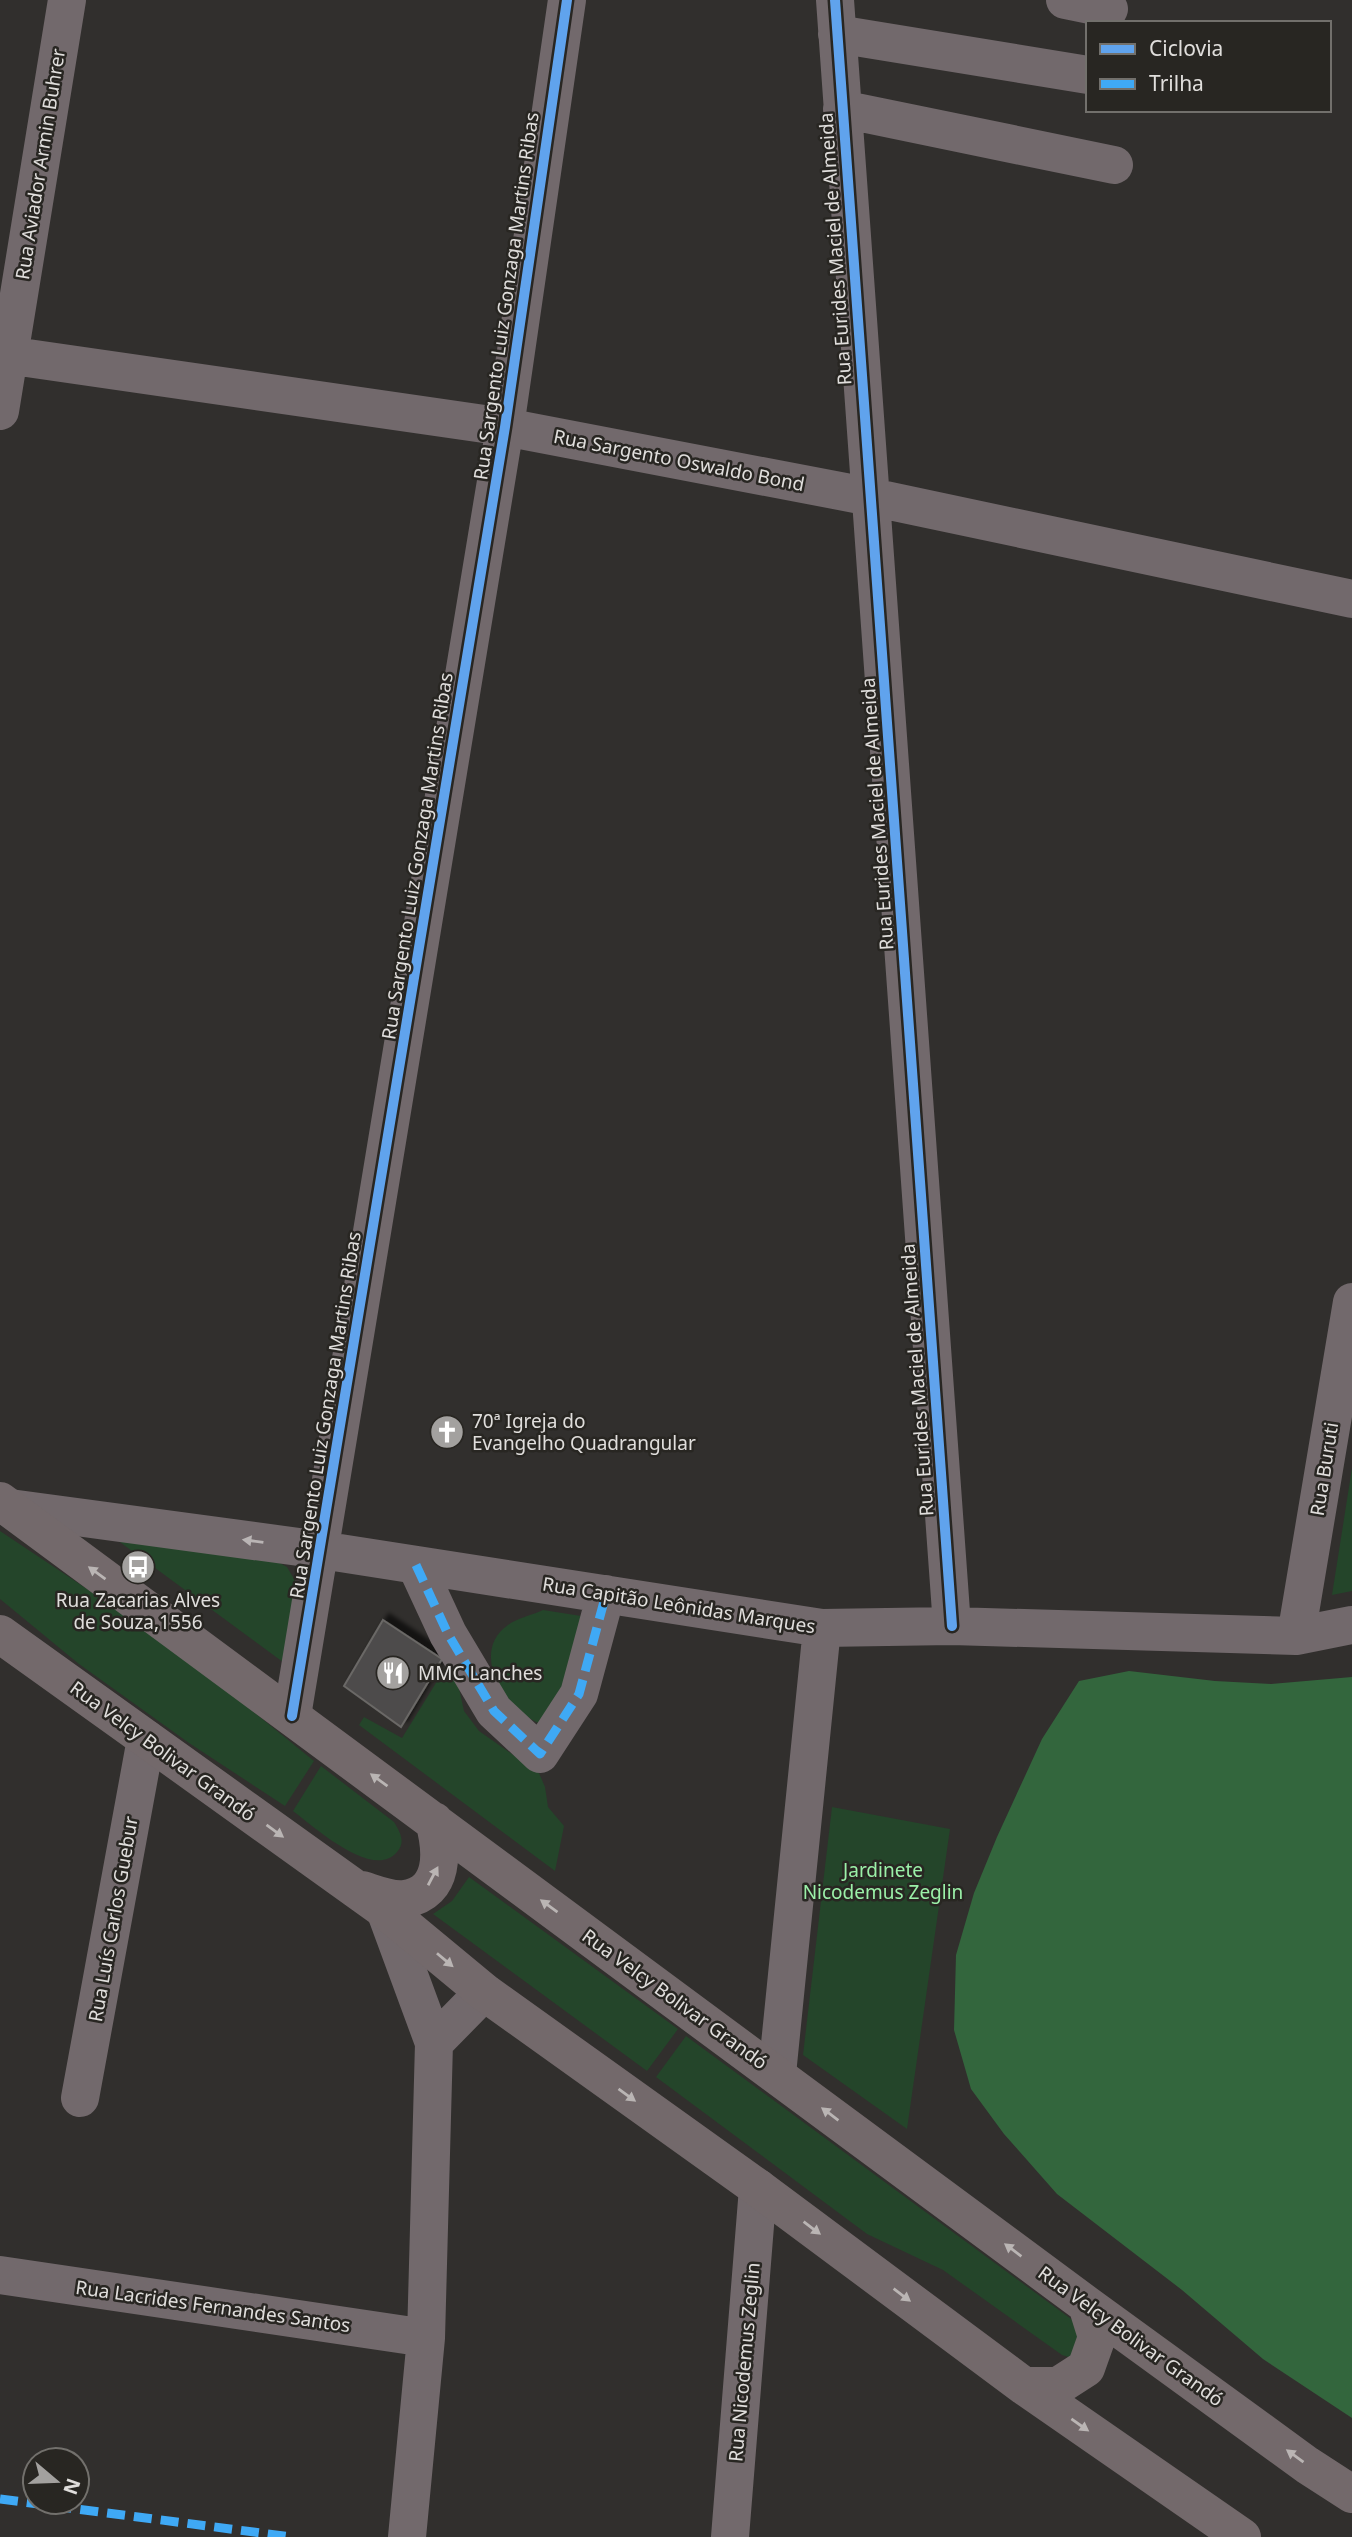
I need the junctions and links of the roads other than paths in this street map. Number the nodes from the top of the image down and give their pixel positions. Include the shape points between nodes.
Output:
1 (67, 0) edge
2 (567, 0) edge
3 (1065, 0) edge
4 (1109, 9) dead end
5 (836, 17) edge
6 (1086, 75) edge
7 (842, 109) junction
8 (1114, 165) dead end
9 (5, 354) edge
10 (0, 411) edge
11 (505, 427) junction
12 (871, 496) junction
13 (1352, 598) edge
14 (1352, 1302) edge
15 (5, 1505) edge
16 (321, 1550) junction
17 (416, 1565) junction
18 (606, 1594) junction
19 (1352, 1625) edge
20 (952, 1626) junction
21 (822, 1628) junction
22 (0, 1634) edge
23 (1296, 1636) junction
24 (292, 1716) junction
25 (146, 1739) junction
26 (434, 1821) junction
27 (353, 1887) junction
28 (385, 1910) junction
29 (484, 1992) junction
30 (434, 2043) junction
31 (778, 2074) junction
32 (80, 2098) dead end
33 (758, 2188) junction
34 (0, 2275) edge
35 (1087, 2305) junction
36 (426, 2338) junction
37 (1024, 2386) junction
38 (1352, 2494) edge
39 (407, 2537) edge
40 (730, 2537) edge
41 (1242, 2537) edge

1 - 9 street, Rua Aviador Armin Buhrer
2 - 11 street, Rua Sargento Luiz Gonzaga Martins Ribas
3 - 4 street
5 - 6 street
5 - 7 street, Rua Eurides Maciel de Almeida
7 - 8 street
7 - 12 street, Rua Eurides Maciel de Almeida
9 - 10 street, Rua Aviador Armin Buhrer
9 - 11 street, Rua Sargento Oswaldo Bond
11 - 12 street, Rua Sargento Oswaldo Bond
11 - 16 street, Rua Sargento Luiz Gonzaga Martins Ribas
12 - 13 street, Rua Sargento Oswaldo Bond
12 - 20 street, Rua Eurides Maciel de Almeida
14 - 23 street, Rua Buruti
16 -> 15 street, Rua Capitão Leônidas Marques
24 -> 15 main road, Rua Velcy Bolivar Grandó
16 - 17 street, Rua Capitão Leônidas Marques
16 - 24 street, Rua Sargento Luiz Gonzaga Martins Ribas
17 - 18 street, Rua Capitão Leônidas Marques
17 - 18 street via 448,1634 494,1711 540,1754 579,1694
18 - 21 street, Rua Capitão Leônidas Marques
19 - 23 street, Rua Capitão Leônidas Marques
20 - 21 street, Rua Capitão Leônidas Marques
20 - 23 street, Rua Capitão Leônidas Marques
21 - 31 street
22 - 25 main road, Rua Velcy Bolivar Grandó
26 -> 24 main road, Rua Velcy Bolivar Grandó
25 -> 27 main road, Rua Velcy Bolivar Grandó
25 - 32 street, Rua Luís Carlos Guebur
27 -> 26 main road via 404,1899 421,1894 433,1882 439,1864 441,1846
31 -> 26 main road, Rua Velcy Bolivar Grandó
27 - 28 main road, Rua Velcy Bolivar Grandó
28 -> 29 main road, Rua Velcy Bolivar Grandó
28 - 30 street
29 - 30 street
29 -> 33 main road, Rua Velcy Bolivar Grandó
30 - 36 street
35 -> 31 main road, Rua Velcy Bolivar Grandó
33 -> 37 main road, Rua Velcy Bolivar Grandó
33 - 40 street, Rua Nicodemus Zeglin
34 - 36 street, Rua Lacrides Fernandes Santos
35 - 37 main road via 1097,2337 1086,2368 1058,2386
38 -> 35 main road, Rua Velcy Bolivar Grandó
36 - 39 street
37 -> 41 main road, Rua Velcy Bolivar Grandó

